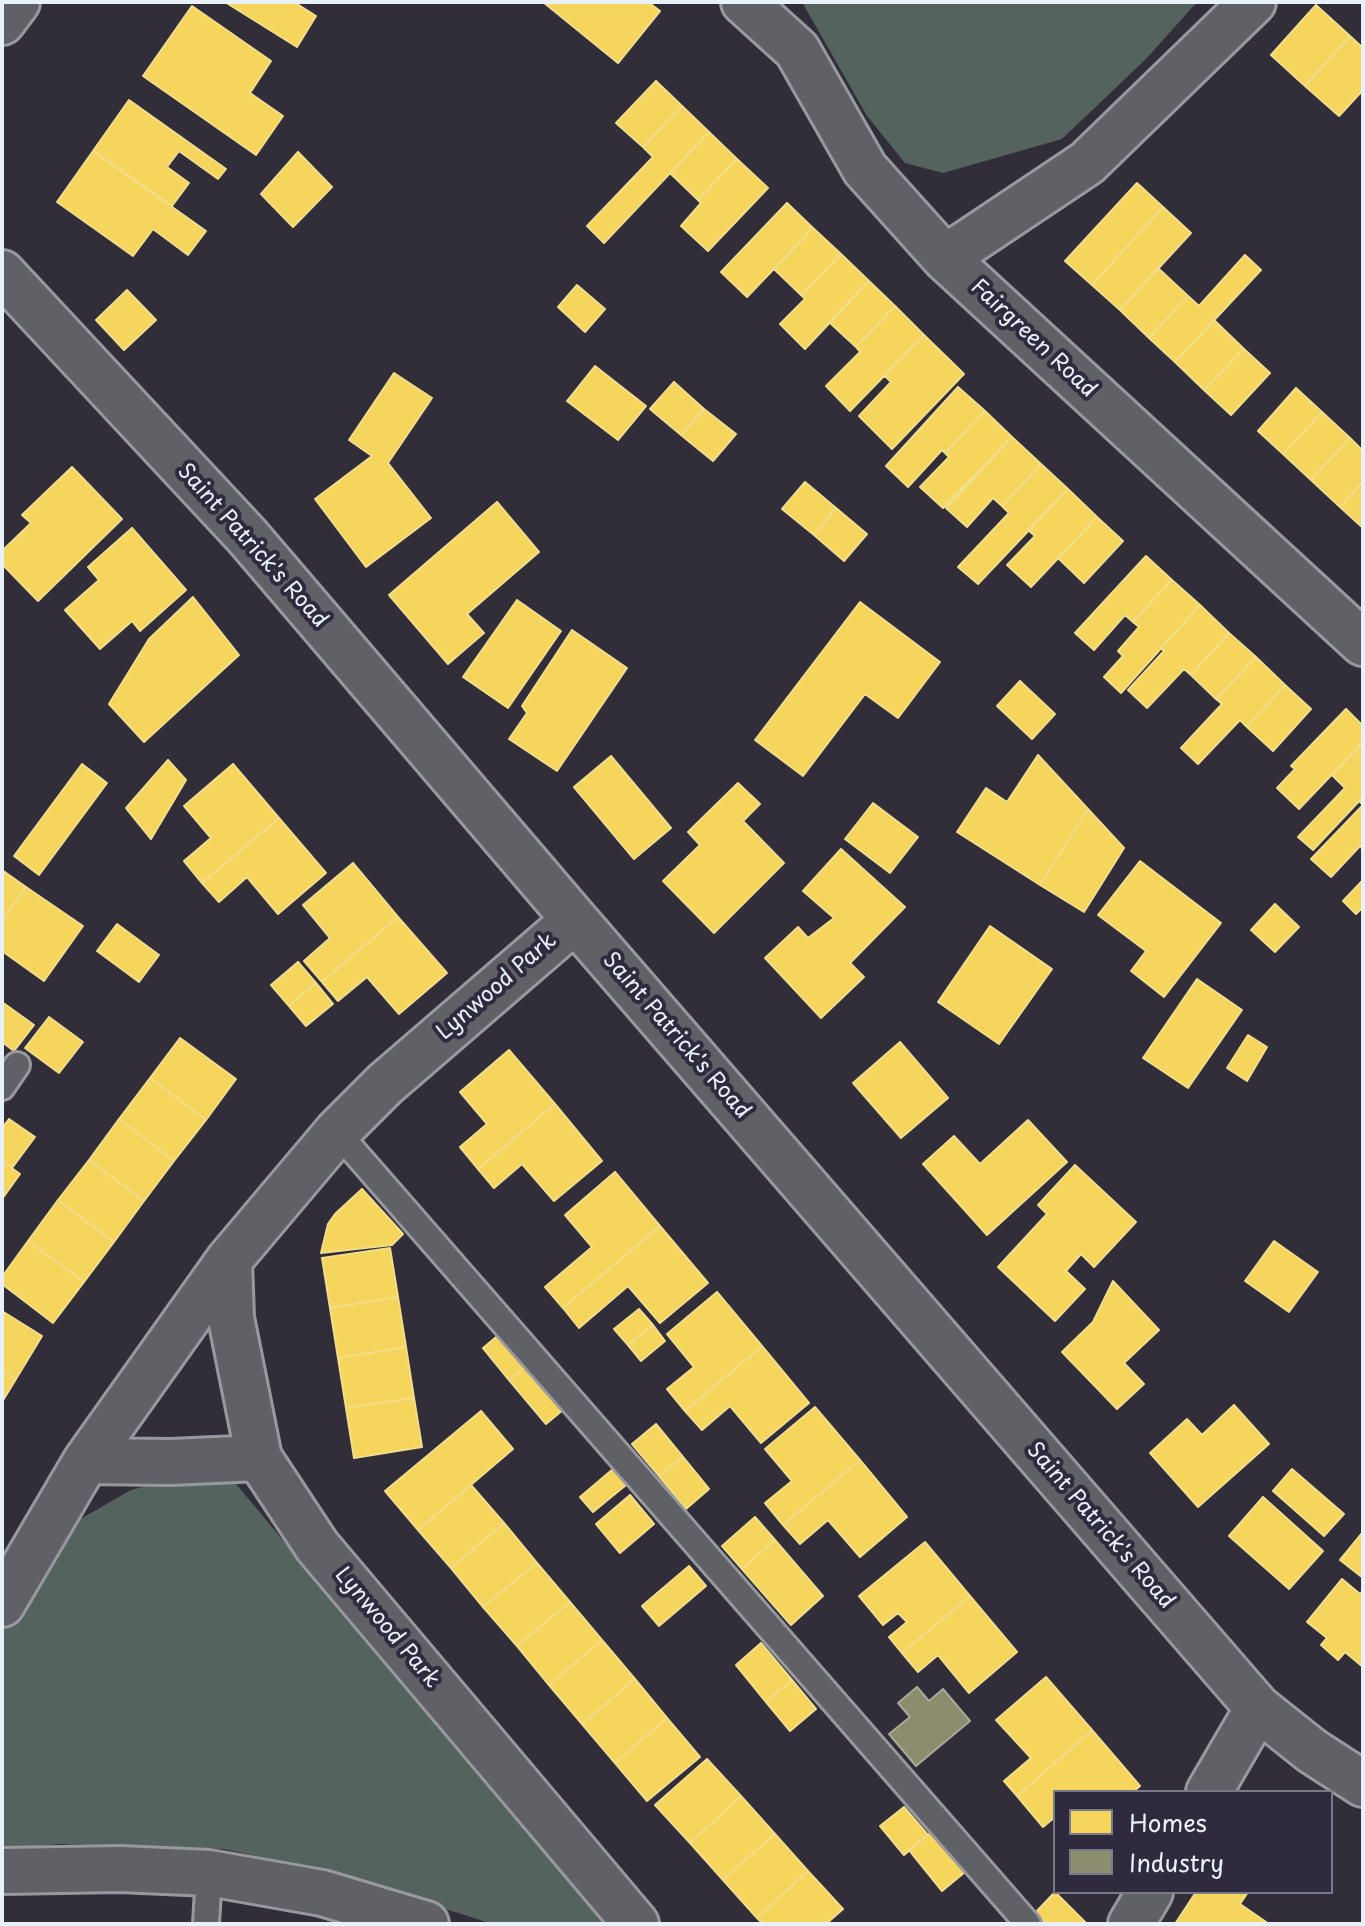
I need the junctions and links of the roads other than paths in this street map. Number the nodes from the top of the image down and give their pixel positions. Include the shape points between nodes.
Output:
1 (17, 2) edge
2 (744, 2) edge
3 (1253, 2) edge
4 (2, 22) edge
5 (945, 258) junction
6 (2, 273) edge
7 (1363, 643) edge
8 (575, 920) junction
9 (17, 1065) dead end
10 (2, 1087) edge
11 (337, 1132) junction
12 (229, 1260) junction
13 (259, 1458) junction
14 (86, 1461) junction
15 (2, 1604) edge
16 (1258, 1708) junction
17 (1363, 1784) edge
18 (1210, 1790) edge
19 (2, 1871) edge
20 (209, 1873) junction
21 (1149, 1894) edge
22 (206, 1924) edge
23 (426, 1924) edge
24 (636, 1924) edge
25 (1028, 1924) edge
26 (1131, 1924) edge

1 - 4 street
2 - 5 street, Fairgreen Road via 797,50 865,169
3 - 5 street via 1087,163
5 - 7 street, Fairgreen Road
6 - 8 street, Saint Patrick's Road via 247,536
8 - 11 street, Lynwood Park
8 - 16 street, Saint Patrick's Road
9 - 10 lane
11 - 12 street, Lynwood Park
11 - 25 lane
12 - 13 street via 231,1318
12 - 14 street, Lynwood Park
13 - 14 street
13 - 24 street, Lynwood Park via 317,1546
14 - 15 street, Lynwood Park
16 - 17 street, Saint Patrick's Road
16 - 18 street
19 - 20 street
20 - 22 lane
20 - 23 street via 322,1893
21 - 26 street

